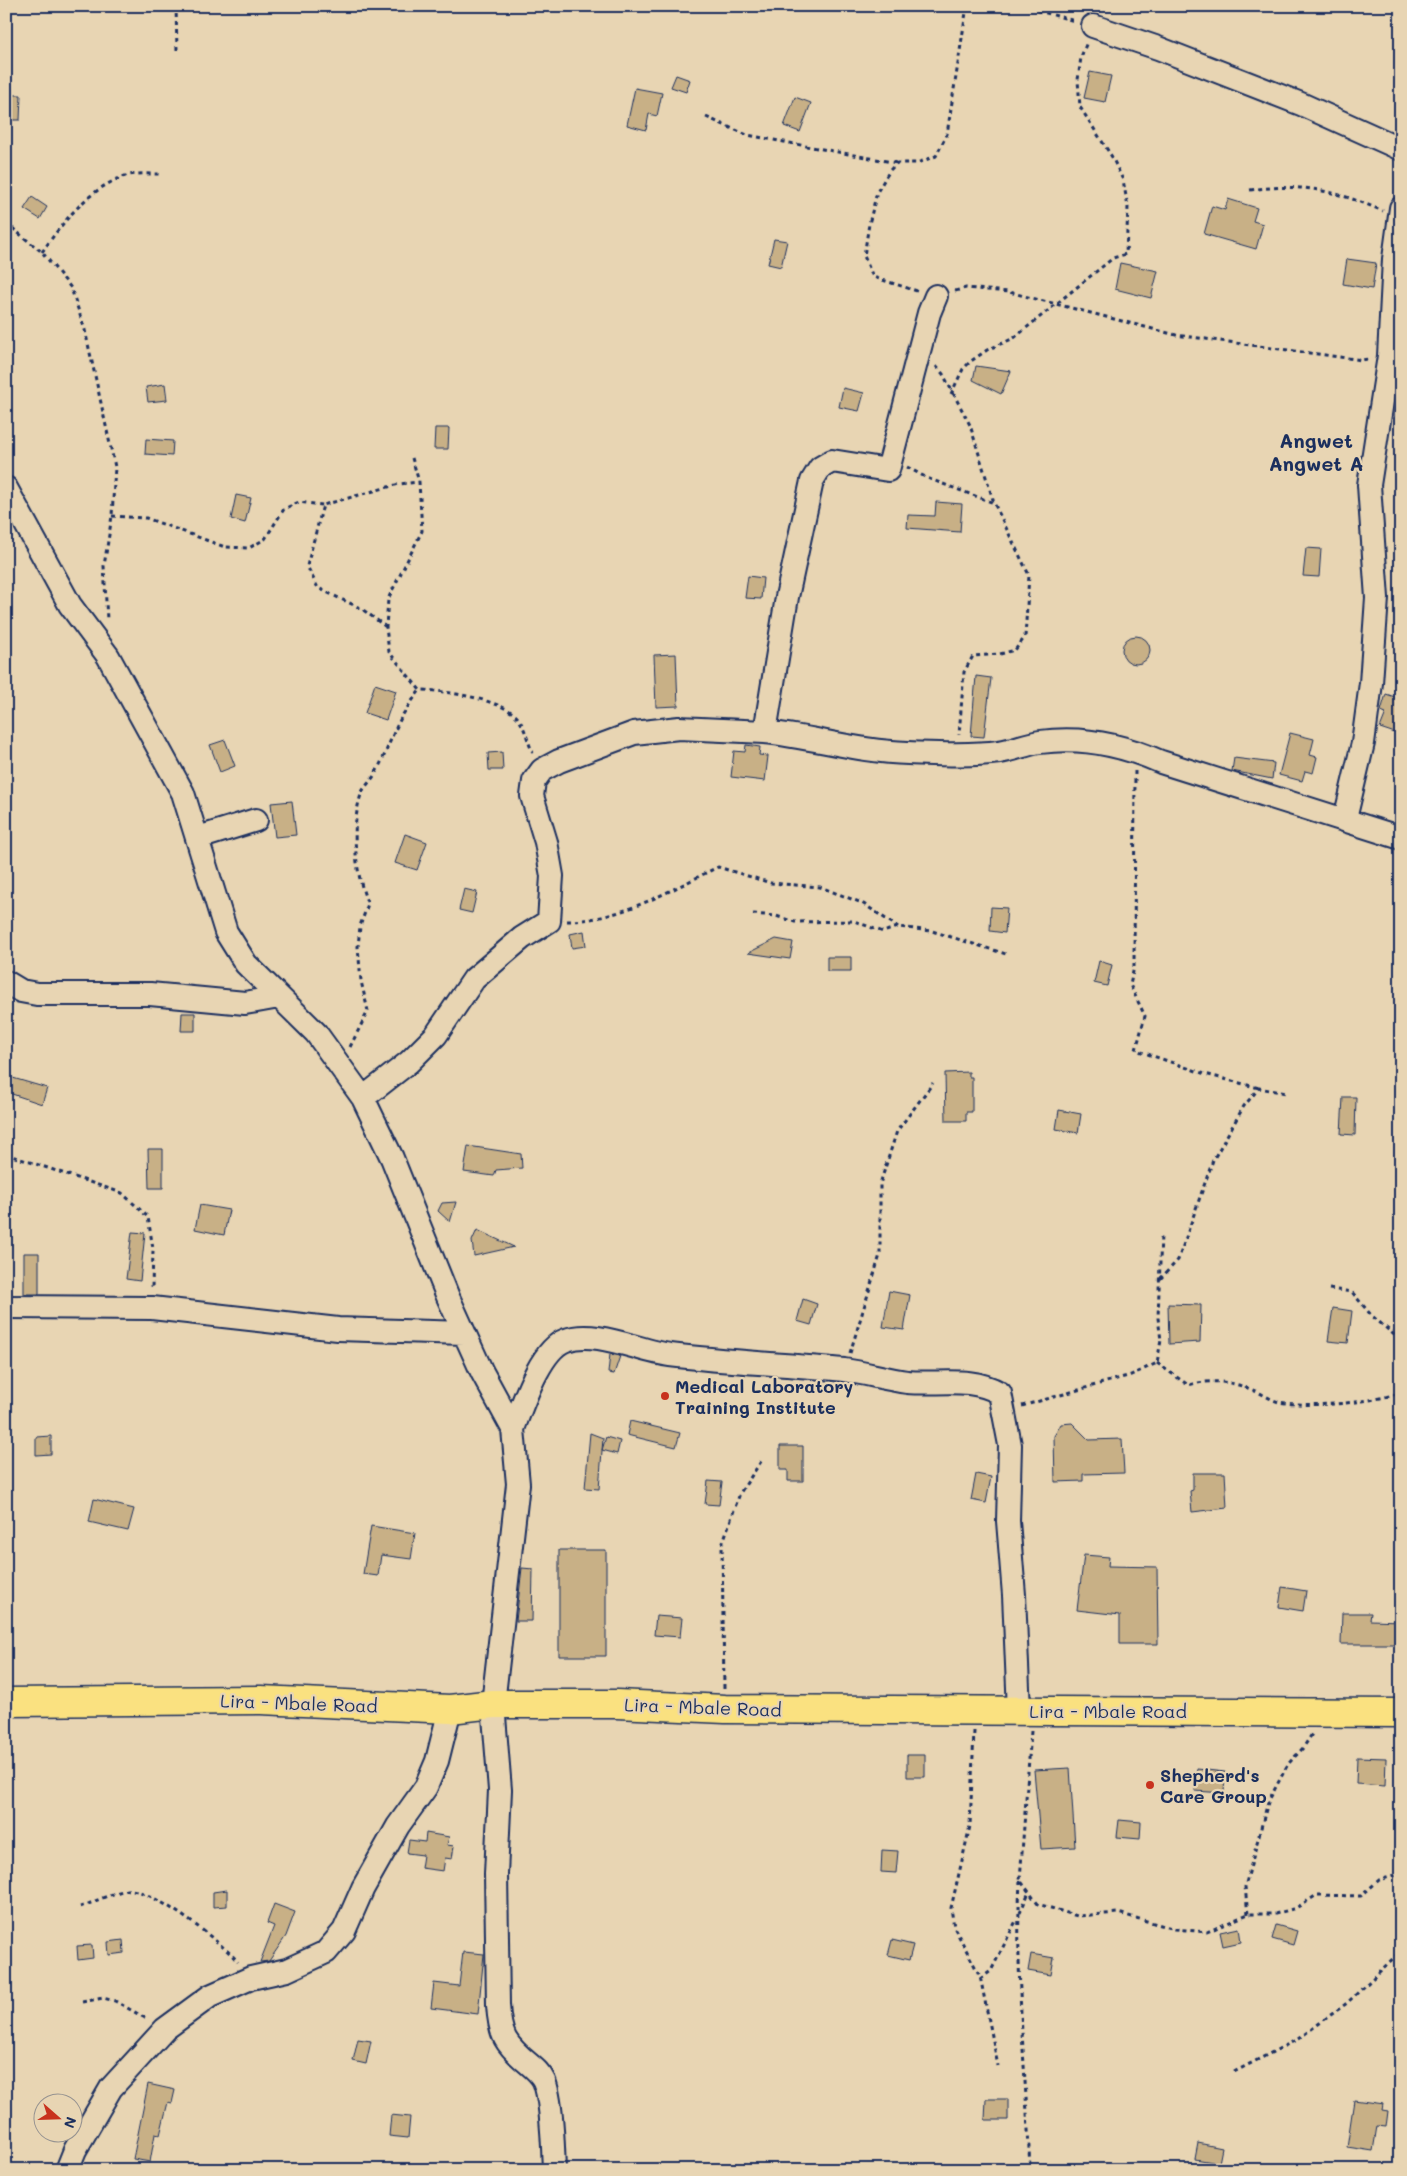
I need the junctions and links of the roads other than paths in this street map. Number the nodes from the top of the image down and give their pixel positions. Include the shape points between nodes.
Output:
1 (1093, 26) road end
2 (1401, 149) edge
3 (1400, 213) edge
4 (936, 296) road end
5 (6, 488) edge
6 (765, 732) junction
7 (1345, 819) junction
8 (256, 820) dead end
9 (198, 838) junction
10 (1401, 838) edge
11 (6, 982) edge
12 (279, 997) junction
13 (363, 1098) junction
14 (6, 1307) edge
15 (464, 1333) junction
16 (513, 1430) junction
17 (6, 1702) edge
18 (493, 1704) junction
19 (450, 1709) junction
20 (1026, 1711) junction
21 (1401, 1713) edge
22 (74, 2168) edge
23 (554, 2170) edge

1 - 2 street via 1300,104
3 - 7 street via 1389,356 1369,485 1377,598 1371,682 1363,743
4 - 6 street via 888,470 832,461 820,468 812,481 787,597
5 - 9 street via 70,605 108,656 182,792
6 - 7 street via 907,753 999,752 1038,742 1100,742 1134,750 1162,762
6 - 13 street via 679,728 634,733 542,770 534,781 532,796 552,876 549,921 522,938 474,979 436,1035 409,1062
7 - 10 street
8 - 9 street
9 - 12 street via 226,932 246,964
11 - 12 street via 21,991 37,994 150,994 245,1003
12 - 13 street via 316,1033
13 - 15 street via 392,1158
14 - 15 street via 152,1308 338,1330
15 - 16 street
16 - 18 street via 518,1484
16 - 20 street via 530,1384 550,1352 563,1341 577,1336 671,1355 845,1370 910,1382 969,1382 988,1386 1000,1393 1010,1445 1008,1521
17 - 19 main road, Lira - Mbale Road via 261,1700
18 - 19 main road, Lira - Mbale Road
18 - 20 main road, Lira - Mbale Road
18 - 23 street via 500,1790 496,1874 499,2024 508,2045 544,2081 552,2128
19 - 22 street via 437,1761 426,1787 398,1826 344,1930 326,1952 287,1970 251,1978 210,1996 165,2029 111,2088
20 - 21 main road, Lira - Mbale Road

